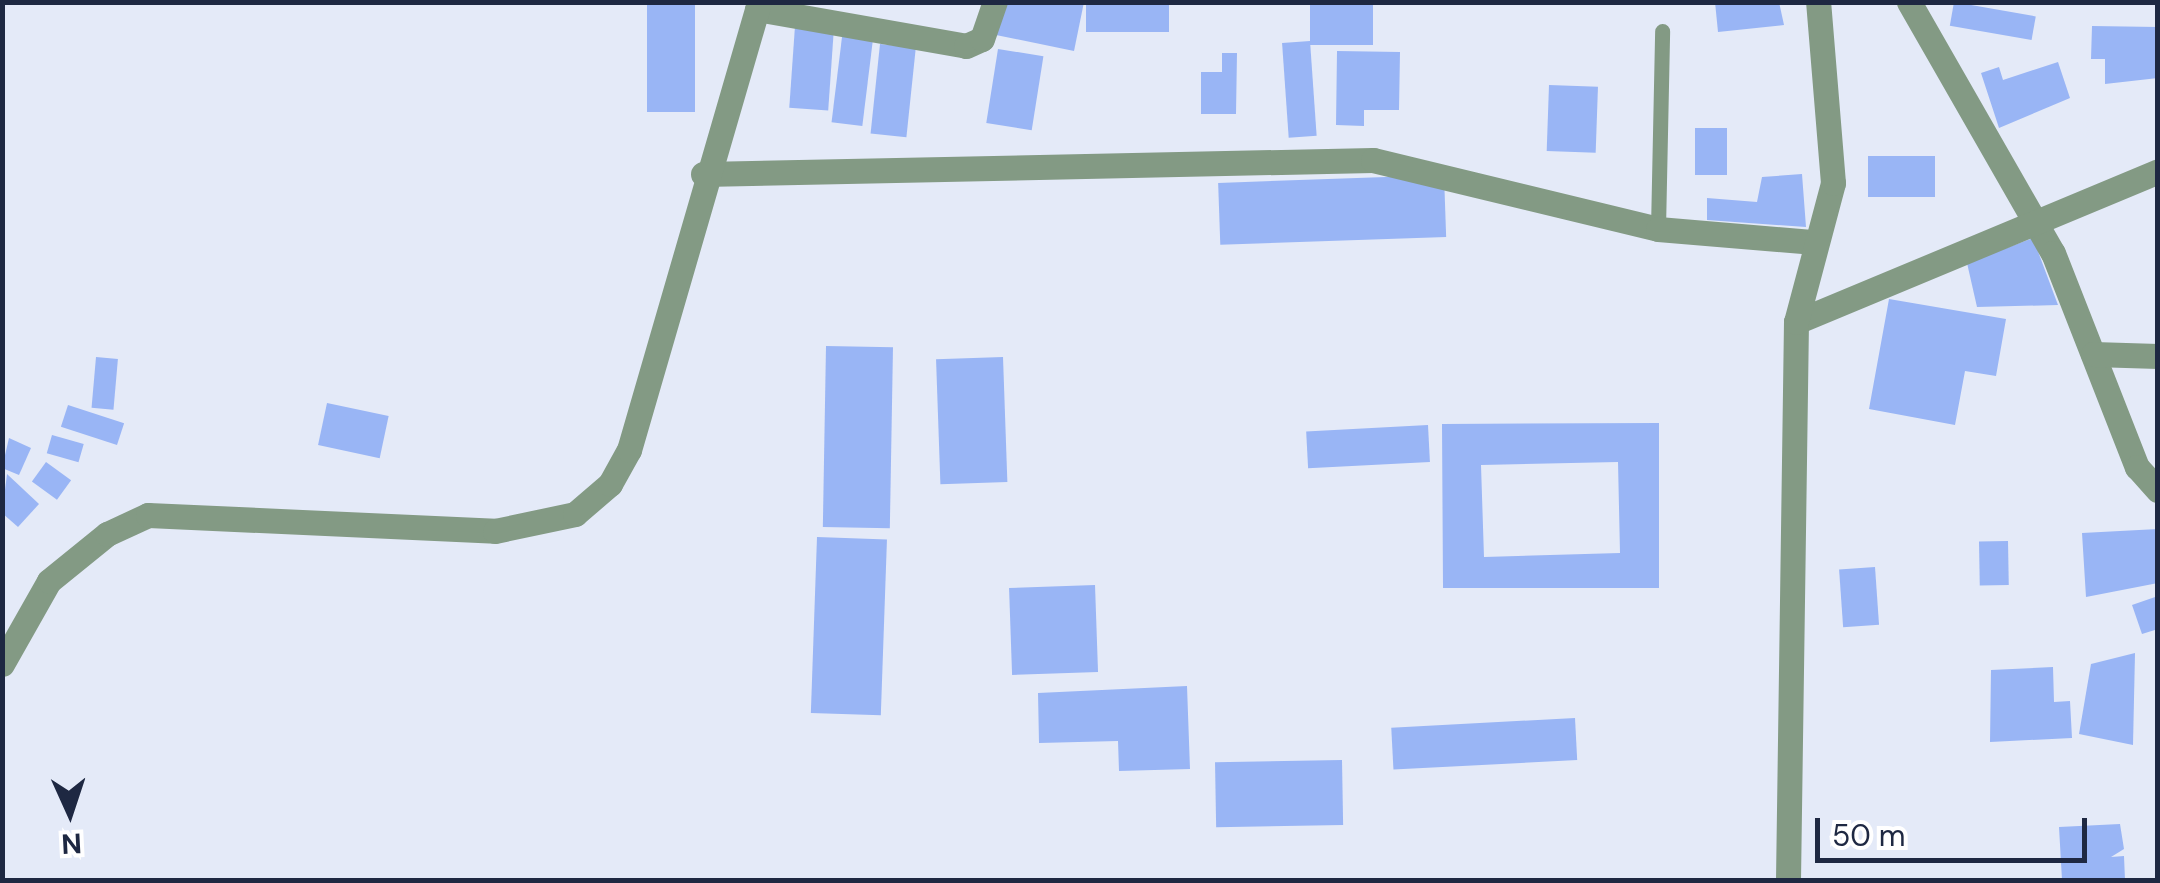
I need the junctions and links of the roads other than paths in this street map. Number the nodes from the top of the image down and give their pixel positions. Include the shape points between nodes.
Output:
1 (995, 2) edge
2 (1818, 2) edge
3 (1910, 2) edge
4 (758, 6) edge
5 (1662, 31) dead end
6 (2158, 171) edge
7 (703, 174) junction
8 (2033, 218) junction
9 (1658, 228) junction
10 (1814, 242) junction
11 (1796, 322) junction
12 (2093, 354) junction
13 (2158, 356) edge
14 (2158, 490) edge
15 (2, 664) edge
16 (1788, 880) edge

1 - 4 street via 982,39 966,46
2 - 10 street via 1833,183
3 - 8 street via 1992,134
4 - 7 street
5 - 9 lane
6 - 8 street
7 - 9 street via 1374,160
7 - 15 street via 629,450 610,484 576,514 495,531 148,514 107,534 49,581
8 - 11 street
8 - 12 street
9 - 10 street
10 - 11 street
11 - 16 street
12 - 13 street
12 - 14 street via 2136,467

